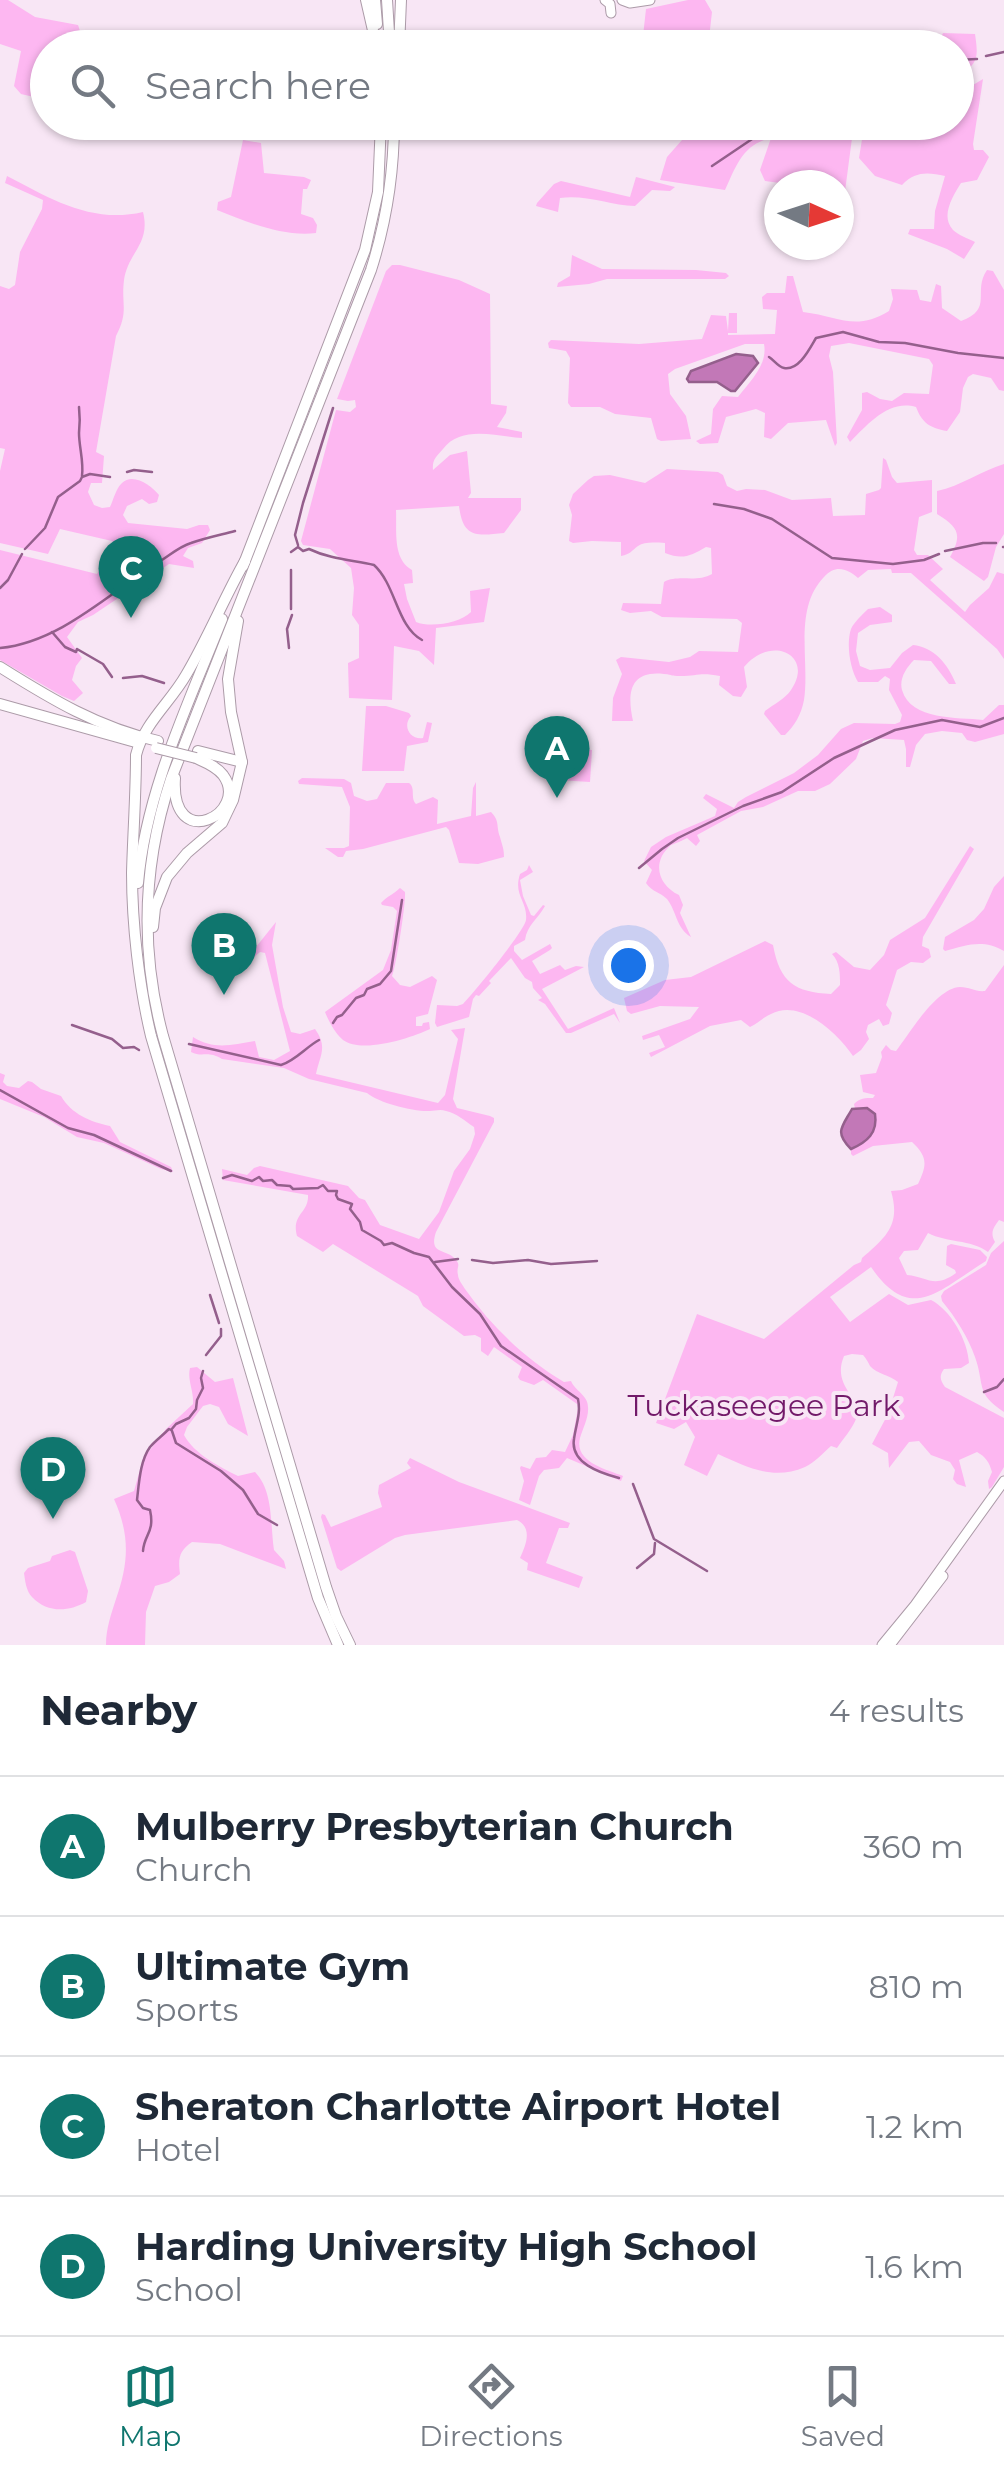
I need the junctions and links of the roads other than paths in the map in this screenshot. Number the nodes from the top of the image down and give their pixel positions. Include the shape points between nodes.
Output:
1 (366, 0) edge
2 (375, 0) edge
3 (387, 0) edge
4 (401, 0) edge
5 (605, 0) edge
6 (622, 0) edge
7 (650, 0) edge
8 (611, 13) dead end
9 (374, 30) edge
10 (377, 30) edge
11 (389, 30) edge
12 (399, 30) edge
13 (380, 140) edge
14 (393, 140) edge
15 (261, 552) junction
16 (245, 561) junction
17 (0, 667) edge
18 (4, 706) edge
19 (150, 724) junction
20 (123, 732) junction
21 (140, 740) junction
22 (197, 754) junction
23 (178, 763) junction
24 (242, 765) junction
25 (136, 929) junction
26 (148, 958) junction
27 (1004, 1486) edge
28 (974, 1529) junction
29 (334, 1645) edge
30 (350, 1645) edge
31 (882, 1645) edge
32 (890, 1645) edge

1 - 9 highway
2 - 10 highway
3 - 11 highway
4 - 12 highway
5 - 8 main road
6 - 7 main road
13 - 16 highway via 365,250
14 - 15 highway via 376,251
15 - 23 highway
15 - 24 highway via 229,671
16 - 19 highway via 187,674
16 - 25 highway via 152,806
17 - 20 highway
18 - 21 highway
19 - 20 highway
19 - 21 highway
20 - 21 highway
21 - 22 highway, bridge
21 - 25 highway via 132,869
22 - 23 highway via 228,786 217,816 190,820 178,809
22 - 24 highway
23 - 26 highway via 152,856
24 - 26 highway via 226,818 167,878
25 - 29 highway via 151,1036
26 - 30 highway via 163,1036 326,1587
27 - 28 main road
28 - 31 main road
28 - 32 main road

